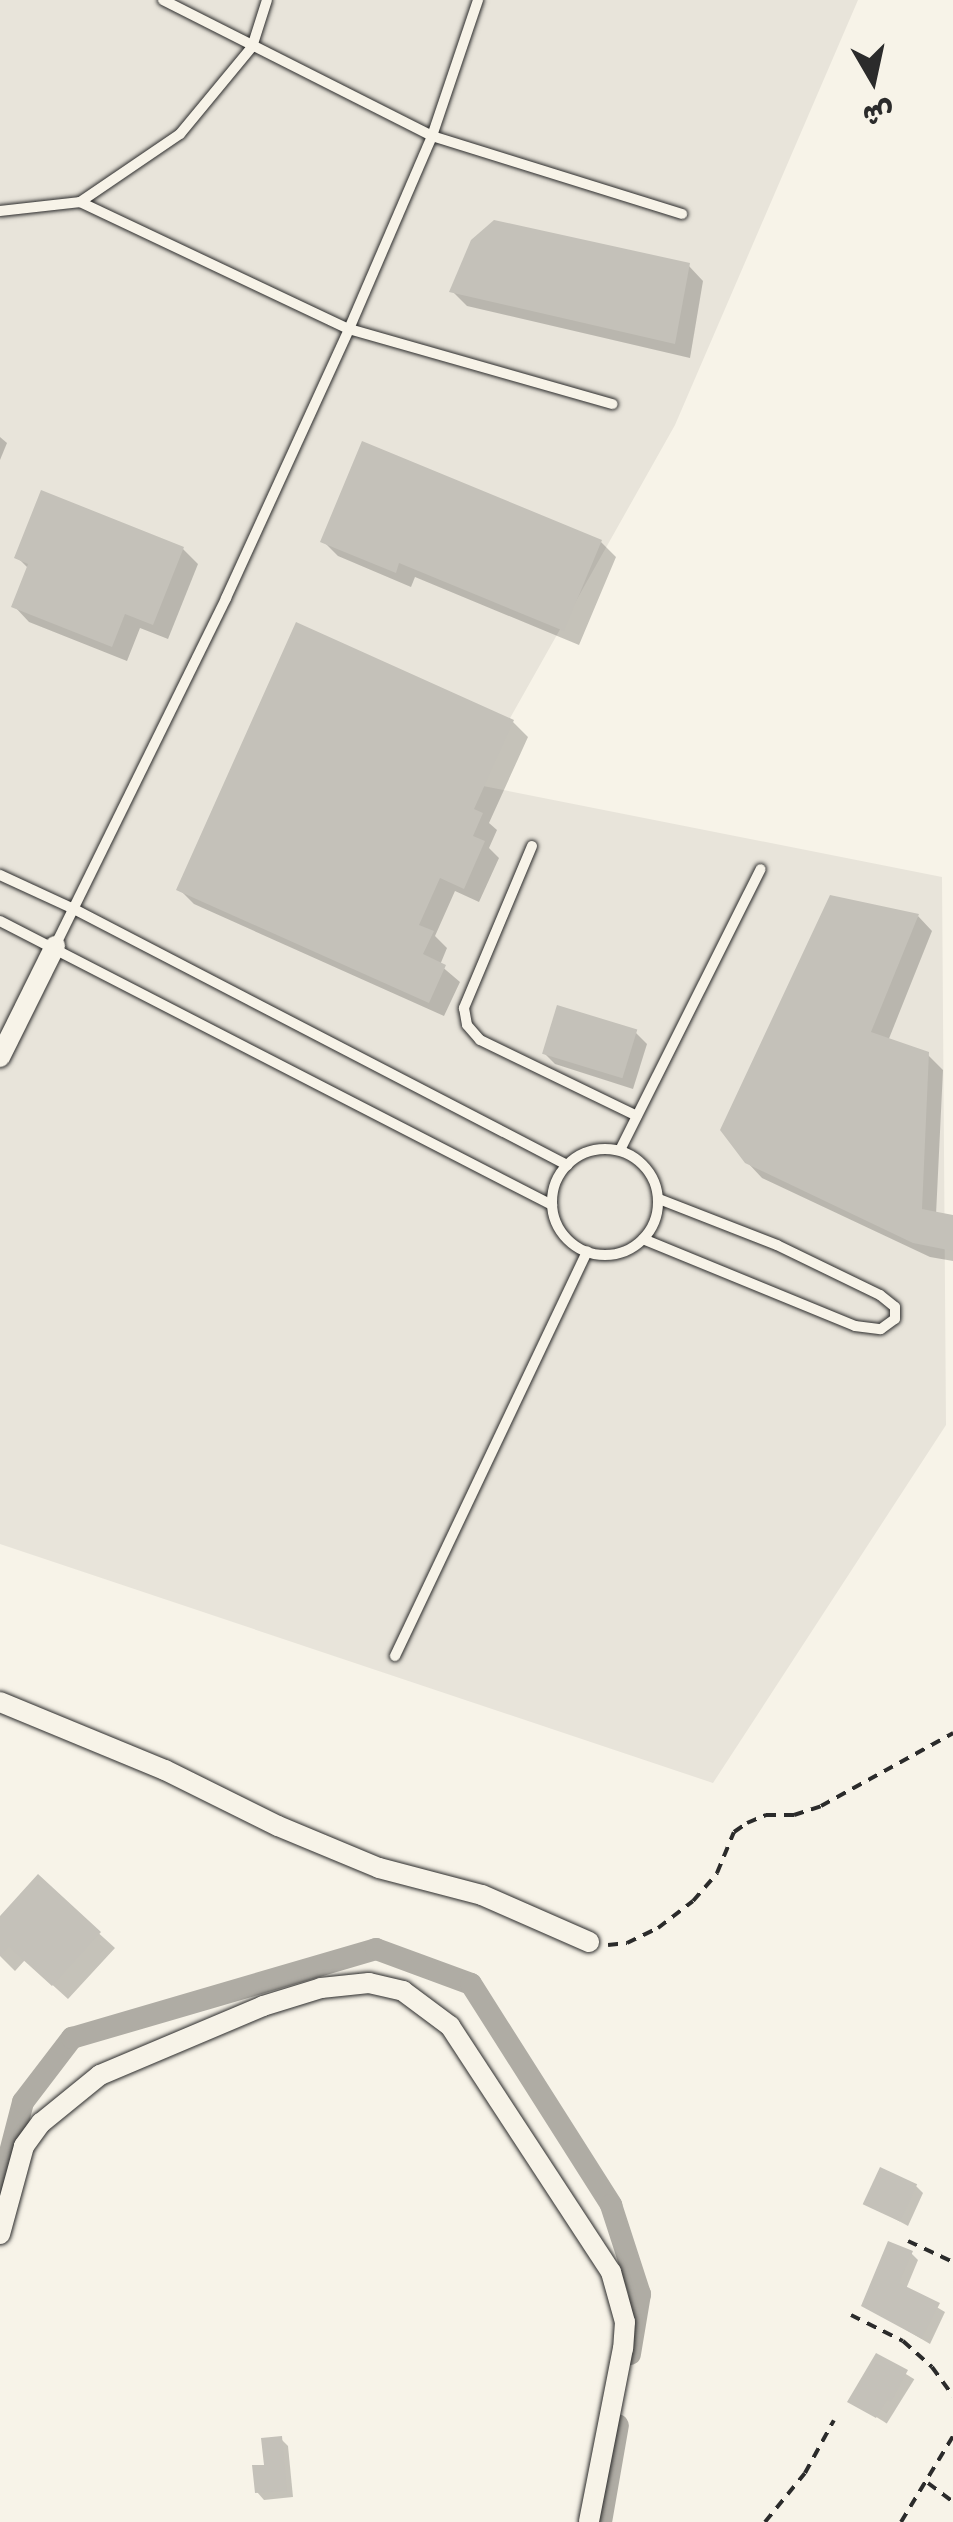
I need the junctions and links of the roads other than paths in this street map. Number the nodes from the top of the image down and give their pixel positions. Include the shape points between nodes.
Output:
1 (163, 0) edge
2 (267, 0) edge
3 (478, 0) edge
4 (252, 47) junction
5 (432, 136) junction
6 (80, 202) junction
7 (0, 211) edge
8 (682, 214) dead end
9 (349, 329) junction
10 (613, 404) dead end
11 (532, 846) dead end
12 (762, 868) dead end
13 (0, 876) edge
14 (74, 909) junction
15 (0, 921) edge
16 (55, 946) junction
17 (0, 1057) edge
18 (637, 1116) junction
19 (620, 1150) junction
20 (567, 1165) junction
21 (659, 1199) junction
22 (552, 1205) junction
23 (643, 1239) junction
24 (586, 1252) junction
25 (396, 1656) dead end
26 (0, 1702) edge
27 (588, 1942) road end
28 (0, 2234) edge
29 (589, 2522) edge

1 - 4 lane
2 - 4 lane
3 - 5 lane
4 - 5 lane
4 - 6 lane via 180,134
5 - 8 lane
5 - 9 lane
6 - 7 lane
6 - 9 lane
9 - 10 lane
9 - 14 lane
11 - 18 lane via 464,1008 467,1025 480,1040
12 - 18 lane
13 - 14 lane
14 - 16 lane
14 - 20 lane
15 - 16 lane
16 - 17 street
16 - 22 lane
18 - 19 lane
19 - 20 lane via 582,1154
19 - 21 lane via 652,1176
20 - 22 lane
21 - 23 lane
21 - 23 lane via 880,1295 895,1307 895,1319 882,1328 855,1326
22 - 24 lane via 569,1241
23 - 24 lane via 626,1251
24 - 25 lane
26 - 27 street via 379,1868 494,1900
28 - 29 street via 24,2146 41,2122 100,2075 321,1988 368,1984 403,1990 450,2026 611,2272 625,2322 623,2348

